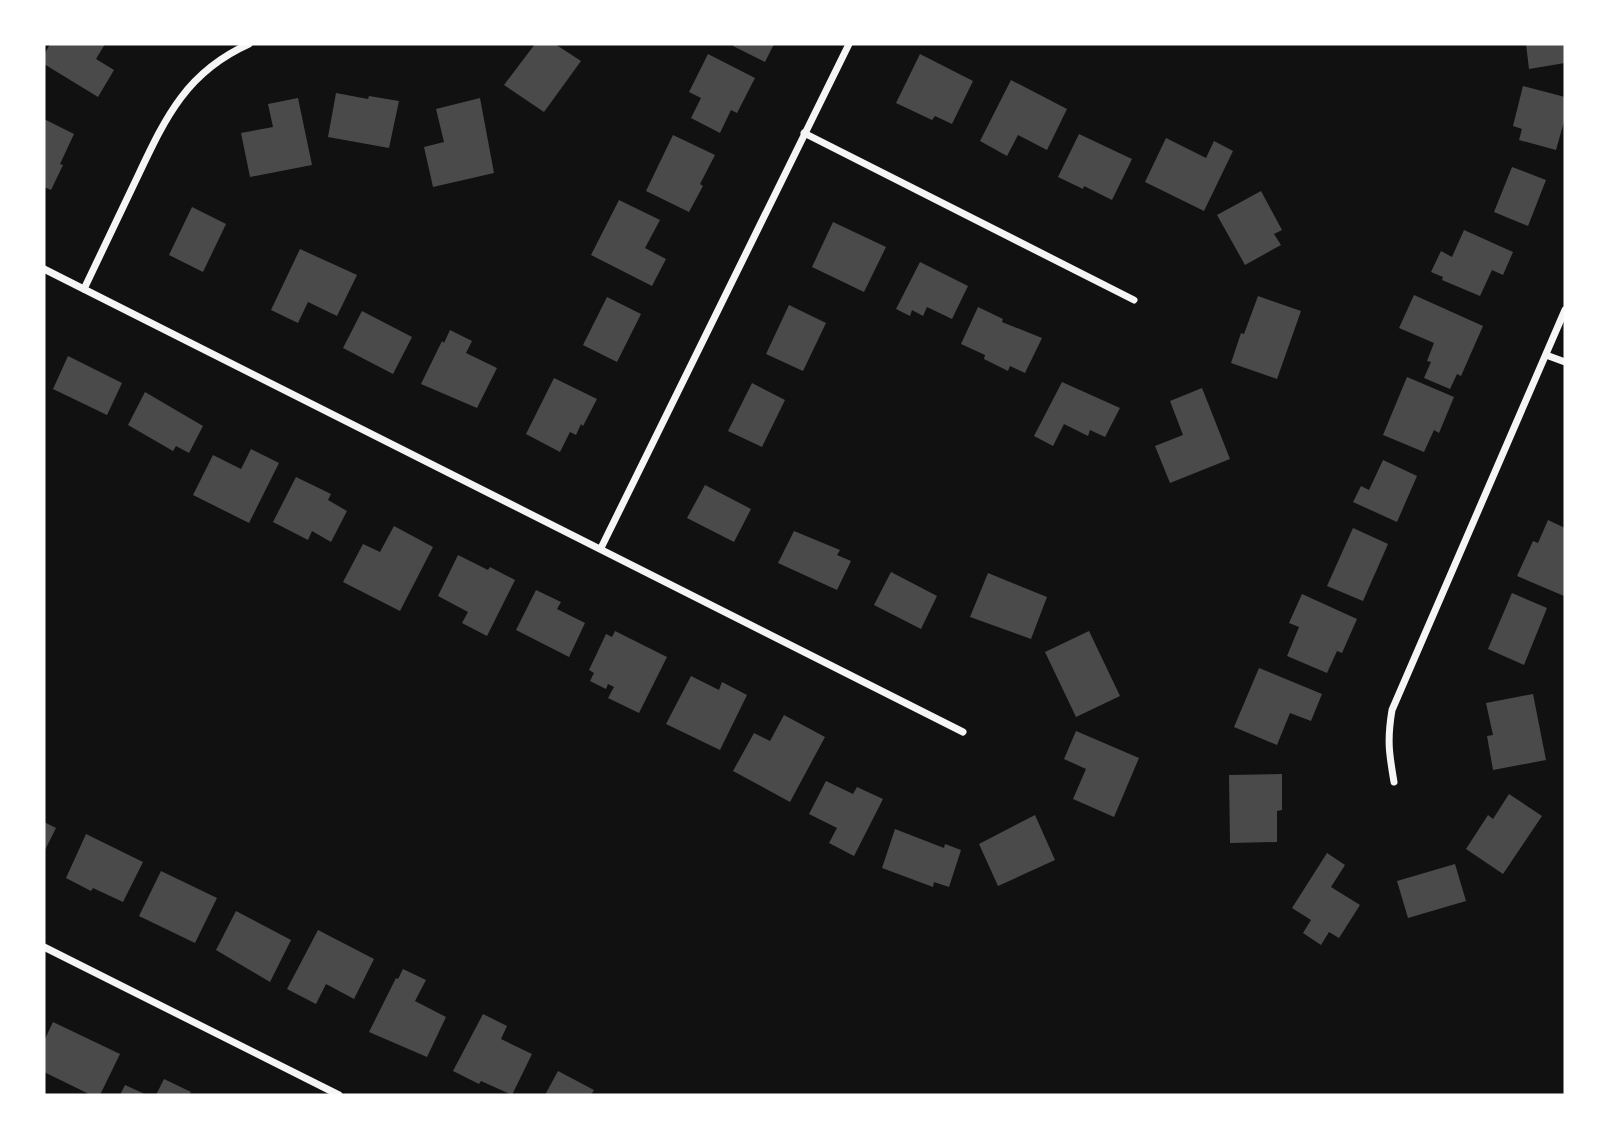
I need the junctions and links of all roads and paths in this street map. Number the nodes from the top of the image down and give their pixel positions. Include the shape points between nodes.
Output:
1 (249, 44) edge
2 (849, 44) edge
3 (804, 133) junction
4 (44, 269) edge
5 (84, 289) junction
6 (1134, 300) dead end
7 (1565, 310) edge
8 (1546, 355) junction
9 (1565, 362) edge
10 (601, 548) junction
11 (963, 732) dead end
12 (1394, 782) dead end
13 (44, 947) edge
14 (340, 1095) edge

1 - 5 street via 202,72 175,103
2 - 3 street
3 - 6 street
3 - 10 street
4 - 5 street
5 - 10 street
7 - 8 street
8 - 9 street
8 - 12 street via 1392,710 1388,749
10 - 11 street
13 - 14 street

